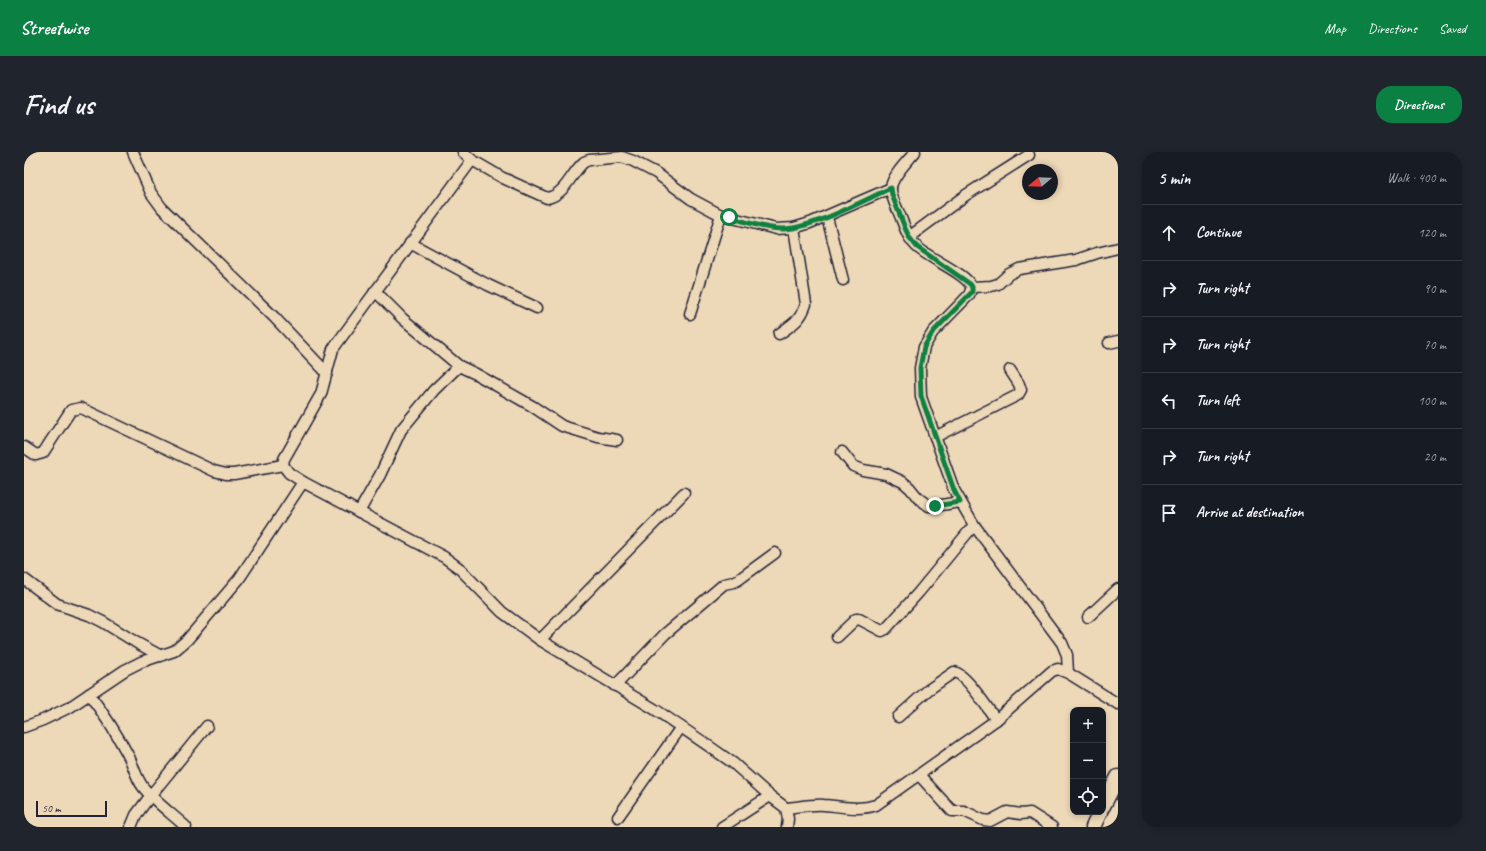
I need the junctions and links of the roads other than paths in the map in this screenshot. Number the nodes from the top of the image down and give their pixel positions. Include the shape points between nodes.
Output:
1 (132, 152) edge
2 (463, 152) edge
3 (915, 152) edge
4 (1028, 155) dead end
5 (472, 160) junction
6 (891, 188) junction
7 (721, 215) junction
8 (827, 217) junction
9 (794, 228) junction
10 (909, 237) junction
11 (410, 243) junction
12 (1118, 248) edge
13 (843, 280) dead end
14 (972, 287) junction
15 (375, 291) junction
16 (537, 308) dead end
17 (690, 314) dead end
18 (779, 334) dead end
19 (459, 366) junction
20 (1010, 370) dead end
21 (327, 373) junction
22 (935, 437) junction
23 (617, 440) dead end
24 (24, 448) edge
25 (842, 452) dead end
26 (283, 465) junction
27 (303, 482) junction
28 (684, 493) dead end
29 (960, 502) junction
30 (360, 512) junction
31 (974, 525) junction
32 (775, 553) dead end
33 (24, 579) edge
34 (1118, 589) edge
35 (1088, 617) dead end
36 (837, 637) dead end
37 (540, 640) junction
38 (161, 656) junction
39 (1068, 673) junction
40 (615, 686) junction
41 (89, 694) junction
42 (1118, 704) edge
43 (898, 717) dead end
44 (996, 720) junction
45 (207, 726) dead end
46 (24, 727) edge
47 (681, 727) junction
48 (919, 775) junction
49 (1117, 781) edge
50 (151, 796) junction
51 (770, 796) junction
52 (1106, 801) edge
53 (786, 808) junction
54 (1099, 815) edge
55 (618, 817) dead end
56 (131, 827) edge
57 (186, 827) edge
58 (722, 827) edge
59 (788, 827) edge
60 (1052, 827) edge
61 (1093, 827) edge

1 - 21 street via 162,208 274,317
2 - 5 street
3 - 6 street via 897,175
4 - 10 street via 966,195
5 - 7 street via 503,178 547,198 561,191 584,162 622,157 656,173 690,200
5 - 11 street
6 - 8 street
6 - 10 street
7 - 9 street via 776,229
7 - 17 street
8 - 9 street
8 - 13 street
9 - 18 street via 806,304 798,321
10 - 14 street via 917,247 965,279
11 - 15 street
11 - 16 street
12 - 14 street via 1076,260 1019,269 998,284
14 - 22 street via 969,295 933,332 924,347 920,368 921,396
15 - 19 street via 403,320
15 - 21 street via 333,349
19 - 23 street via 532,406 562,426
19 - 30 street via 434,390 401,430
20 - 22 street via 1021,390 1018,395
21 - 26 street via 321,394
22 - 29 street
24 - 26 street via 36,455 43,452 71,410 81,408 214,471 234,474
25 - 29 street via 853,466 886,474 903,482 929,506
26 - 27 street via 289,473
27 - 30 street
27 - 38 street via 239,579 187,640 174,651
28 - 37 street
29 - 31 street
30 - 37 street via 444,557 459,568 502,612
31 - 36 street via 886,629 878,630 856,619
31 - 39 street via 1062,643 1067,655
32 - 40 street via 738,580 724,584 665,634
33 - 38 street via 58,604 103,622
34 - 35 street
37 - 40 street
38 - 41 street via 125,670
39 - 42 street
39 - 44 street via 1058,669 1052,671
40 - 47 street
41 - 46 street via 70,708
41 - 50 street via 105,715 123,745 137,777
43 - 44 street via 928,690 954,672 960,674 967,682
44 - 48 street
45 - 50 street
47 - 51 street via 733,763
47 - 55 street
48 - 53 street via 868,808 822,804
48 - 60 street via 952,811 964,810 990,821 1007,812 1030,813
49 - 52 main road
50 - 56 street via 136,815
50 - 57 street
51 - 53 street
51 - 58 street
53 - 59 street
54 - 61 main road

